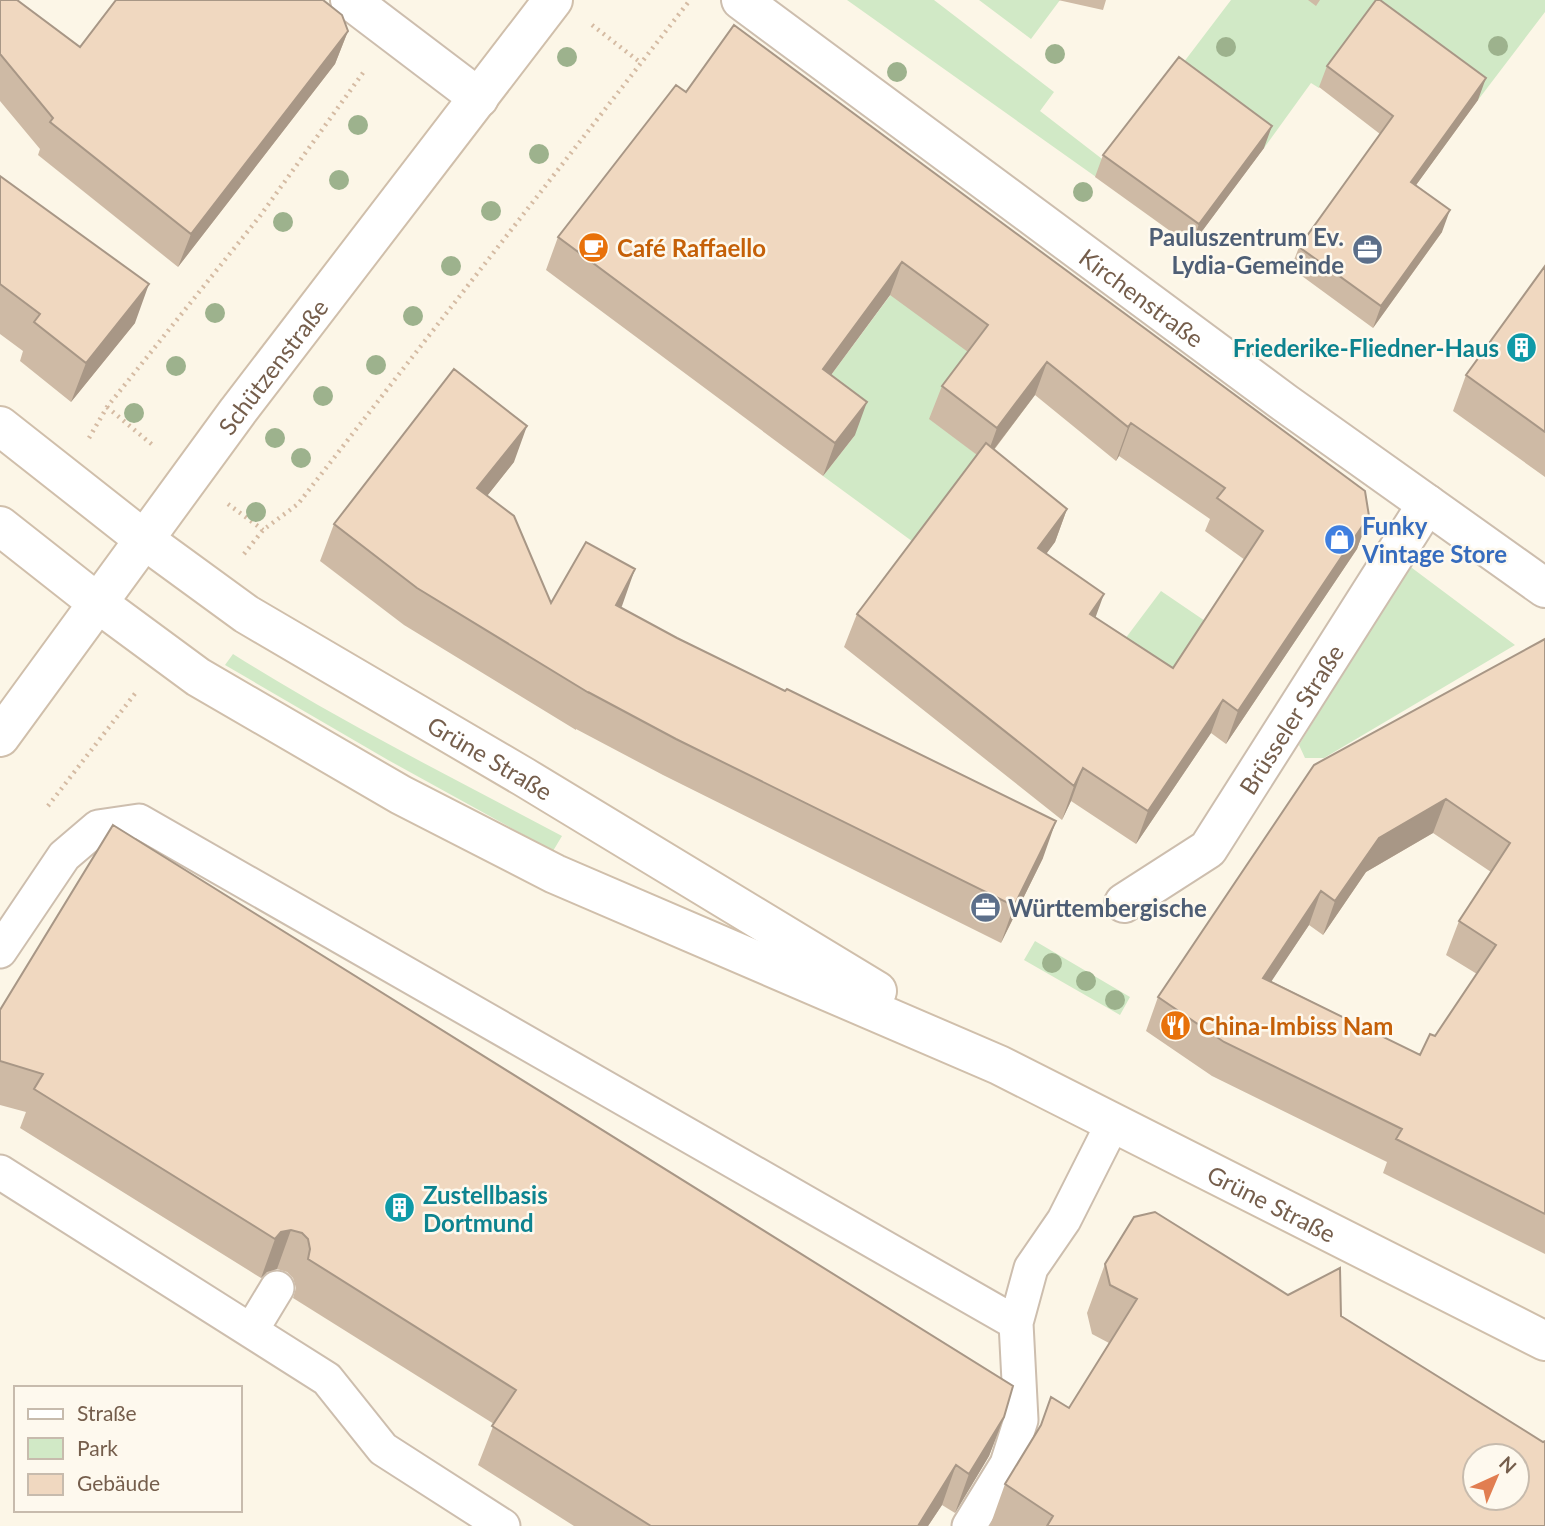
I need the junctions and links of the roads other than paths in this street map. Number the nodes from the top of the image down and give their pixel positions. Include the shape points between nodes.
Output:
1 (350, 0) edge
2 (553, 0) edge
3 (741, 0) edge
4 (478, 98) junction
5 (0, 426) edge
6 (1427, 504) junction
7 (0, 527) edge
8 (146, 541) junction
9 (1545, 588) edge
10 (99, 604) junction
11 (0, 737) edge
12 (1124, 903) dead end
13 (0, 951) edge
14 (999, 1065) junction
15 (1113, 1123) junction
16 (0, 1172) edge
17 (277, 1288) dead end
18 (1016, 1323) junction
19 (251, 1331) junction
20 (1545, 1341) edge
21 (503, 1526) edge
22 (969, 1526) edge

1 - 4 main road
2 - 4 main road, Schützenstraße
3 - 6 main road, Kirchenstraße
4 - 8 main road, Schützenstraße via 239,411
5 - 8 main road, Grüne Straße
6 - 9 main road, Kirchenstraße
6 - 12 main road, Brüsseler Straße via 1208,849
7 - 10 main road, Grüne Straße
8 - 10 main road, Schützenstraße
8 - 14 main road, Grüne Straße via 269,629 524,777
10 - 11 main road, Schützenstraße
10 - 14 main road, Grüne Straße via 198,677 379,783 555,874
13 - 18 lane via 64,856 98,827 139,821
14 - 15 main road, Grüne Straße
15 - 18 lane via 1064,1220 1031,1268
15 - 20 main road, Grüne Straße
16 - 19 lane
17 - 19 lane
18 - 22 lane via 1021,1420 1007,1464
19 - 21 lane via 327,1379 383,1449

